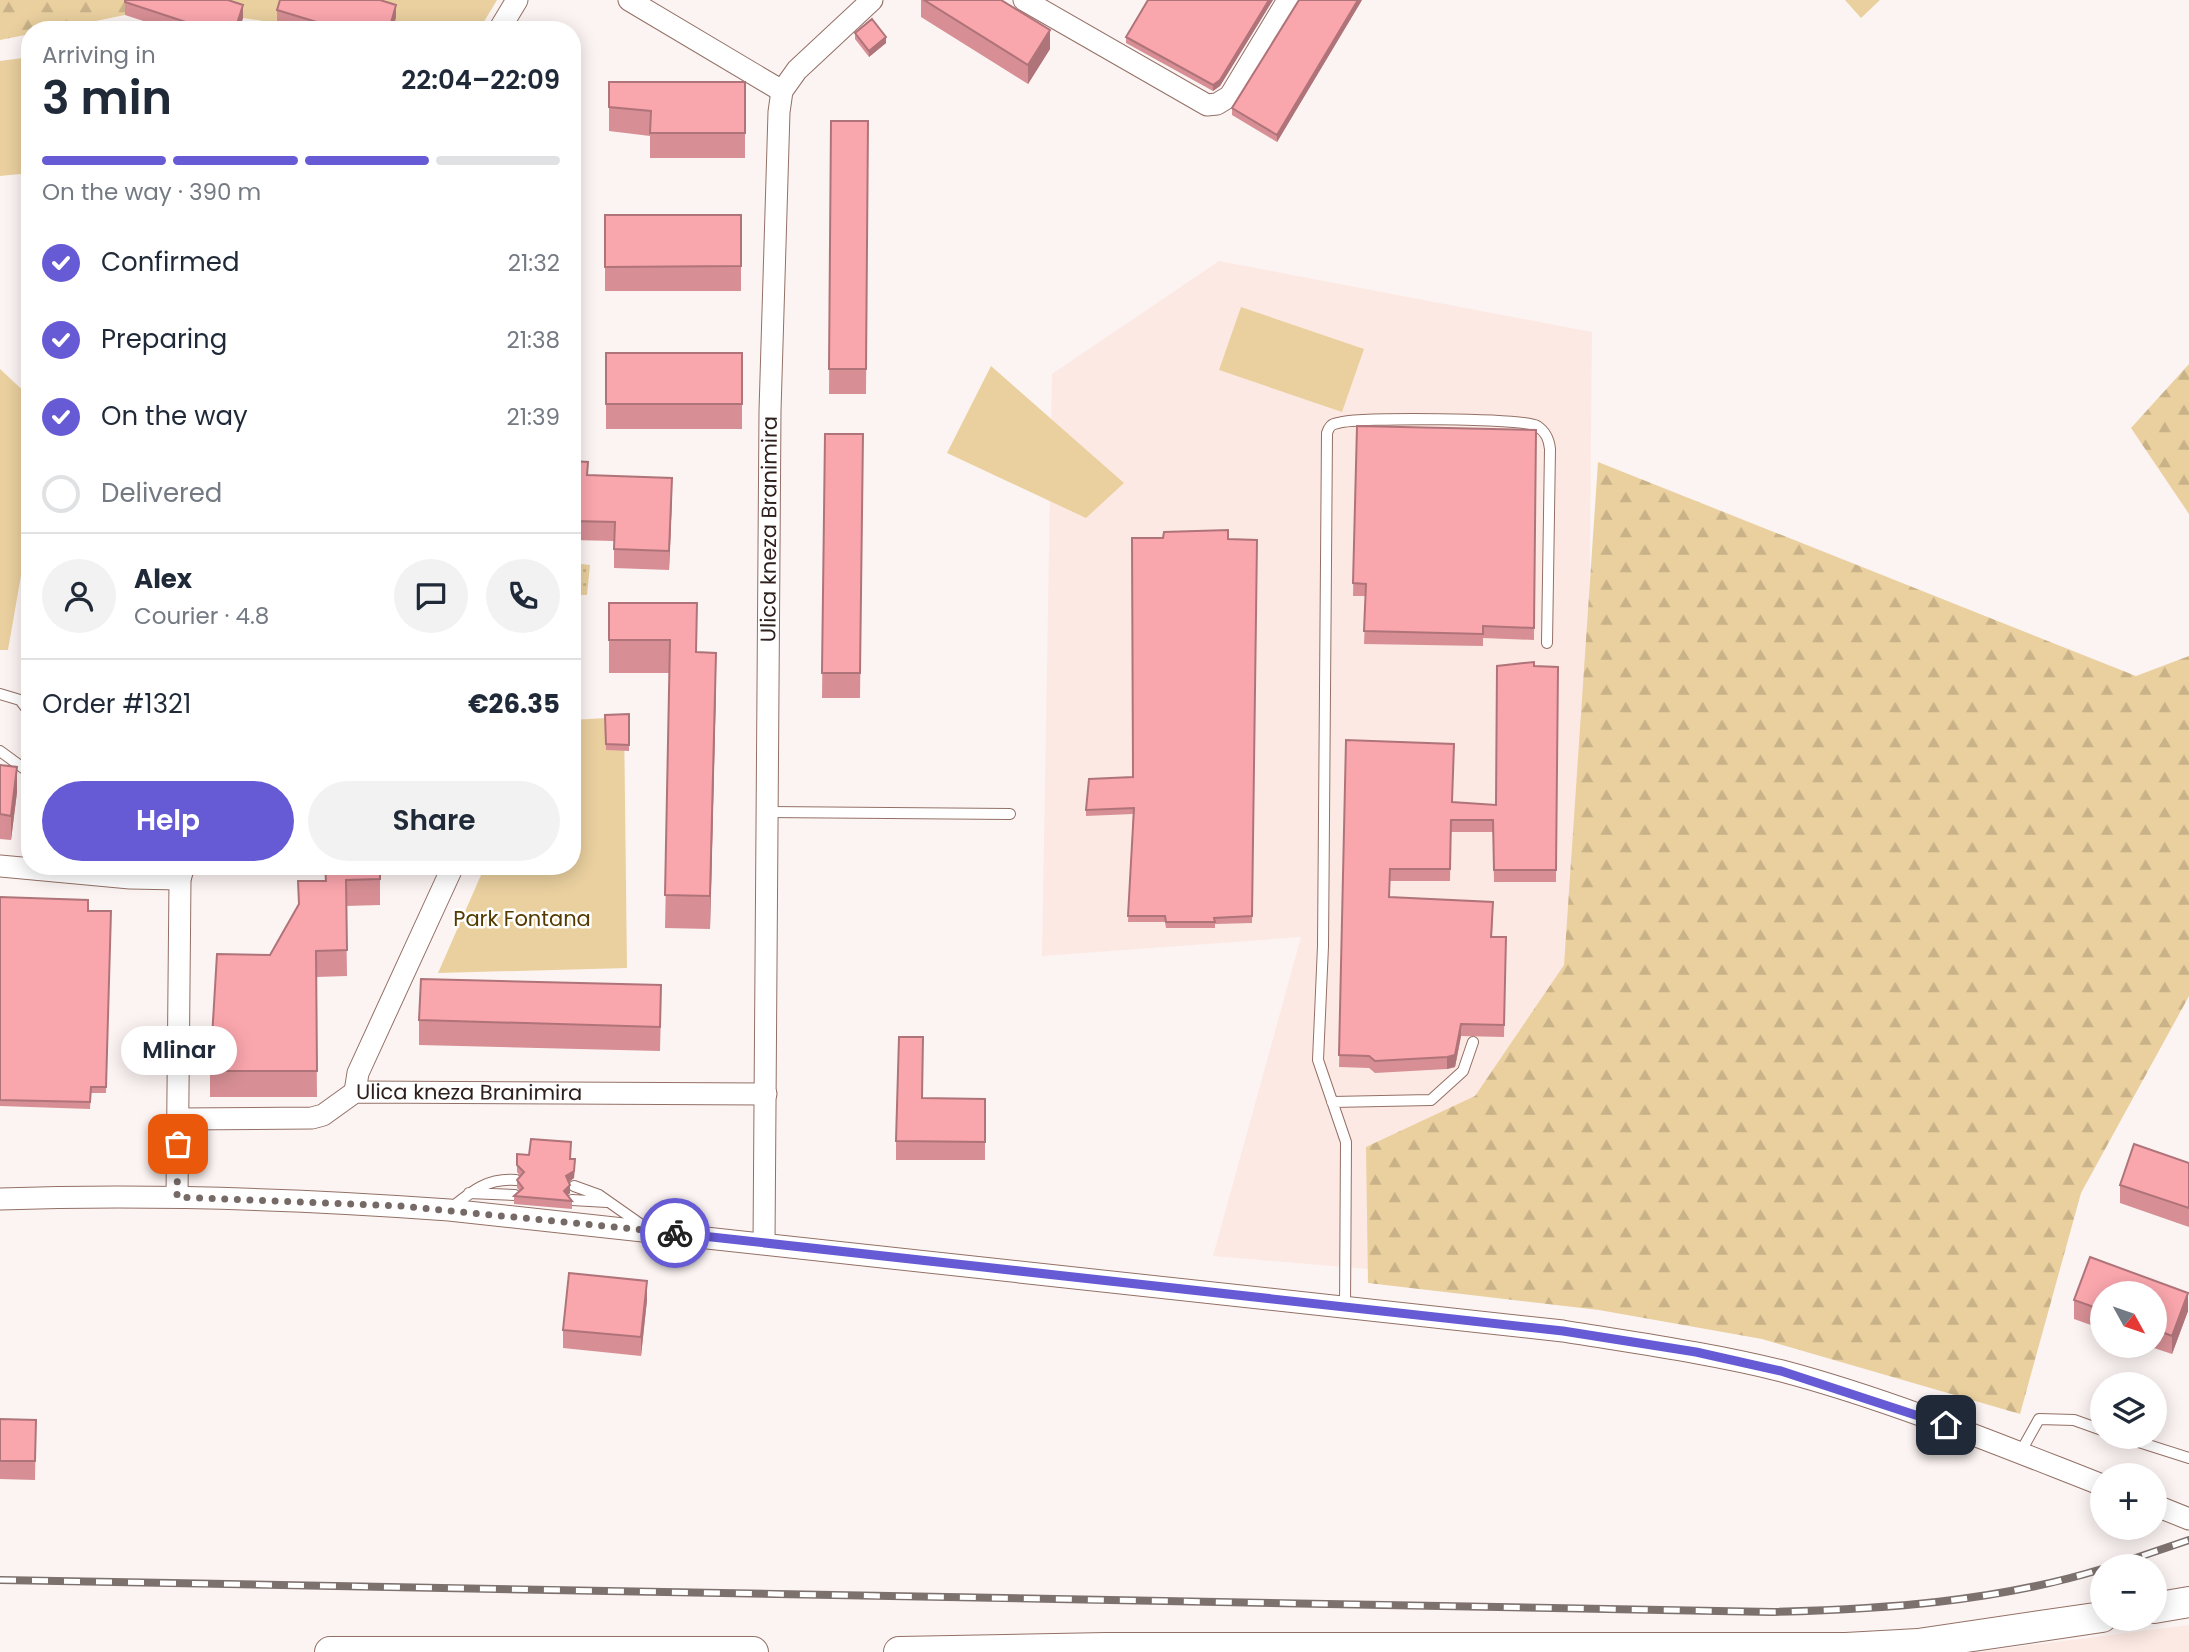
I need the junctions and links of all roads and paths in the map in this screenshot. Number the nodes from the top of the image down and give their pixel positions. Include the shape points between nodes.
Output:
1 (517, 0) edge
2 (872, 0) edge
3 (1024, 0) edge
4 (1288, 0) edge
5 (634, 1) edge
6 (504, 21) edge
7 (782, 91) junction
8 (1547, 643) dead end
9 (0, 694) edge
10 (21, 701) edge
11 (0, 751) edge
12 (21, 766) edge
13 (768, 812) junction
14 (1010, 814) dead end
15 (0, 866) edge
16 (21, 867) edge
17 (118, 875) edge
18 (161, 875) edge
19 (182, 875) edge
20 (449, 875) edge
21 (1473, 1042) dead end
22 (355, 1092) junction
23 (766, 1094) junction
24 (1332, 1102) junction
25 (178, 1119) junction
26 (516, 1180) edge
27 (574, 1186) dead end
28 (469, 1193) junction
29 (515, 1195) edge
30 (177, 1197) junction
31 (0, 1199) edge
32 (572, 1200) edge
33 (610, 1203) junction
34 (449, 1210) junction
35 (648, 1229) junction
36 (764, 1243) junction
37 (1345, 1308) junction
38 (2090, 1426) edge
39 (2161, 1449) edge
40 (2020, 1453) junction
41 (2189, 1458) edge
42 (2090, 1480) edge
43 (2167, 1510) edge
44 (2189, 1519) edge
45 (2189, 1602) edge
46 (2167, 1606) edge
47 (2090, 1619) edge
48 (974, 1651) edge
49 (330, 1652) edge
50 (753, 1652) edge
51 (899, 1652) edge

1 - 6 street
2 - 7 street via 814,52
3 - 4 street via 1207,105 1230,96
5 - 7 street
7 - 13 street, Ulica kneza Branimira via 770,411
8 - 24 lane via 1550,449 1545,433 1531,424 1514,422 1376,420 1331,426 1327,433 1318,1060
9 - 10 lane
11 - 12 lane
13 - 14 lane
13 - 23 street, Ulica kneza Branimira
15 - 16 street
17 - 18 street
19 - 25 street
20 - 22 street via 358,1073
21 - 24 lane via 1463,1071 1431,1100
22 - 23 street, Ulica kneza Branimira
22 - 25 street, Ulica kneza Branimira via 312,1118
23 - 36 street, Ulica kneza Branimira
24 - 37 lane via 1346,1142
25 - 30 street
26 - 28 lane via 497,1180
27 - 33 lane
28 - 29 lane
28 - 34 lane
30 - 31 street
30 - 34 street
32 - 33 lane
33 - 35 lane
34 - 35 street
35 - 36 street
36 - 37 street
37 - 40 street via 1563,1331 1696,1352 1834,1387
38 - 40 lane via 2074,1420 2039,1419
39 - 41 lane
40 - 42 street
43 - 44 street
45 - 46 main road
47 - 48 main road via 1918,1644 1846,1648
48 - 51 main road
49 - 50 main road

